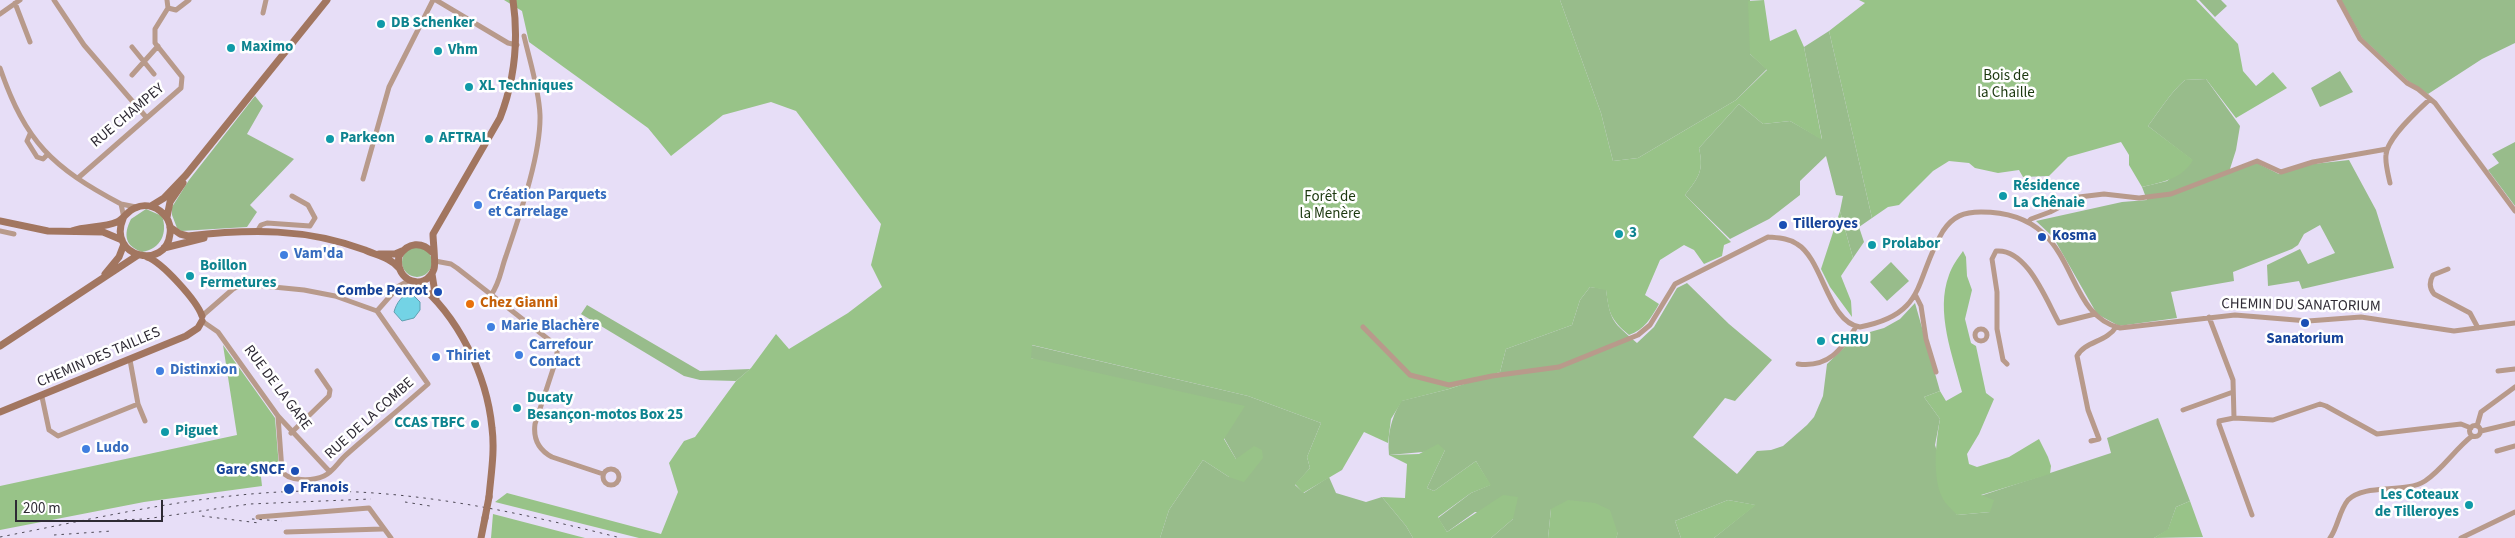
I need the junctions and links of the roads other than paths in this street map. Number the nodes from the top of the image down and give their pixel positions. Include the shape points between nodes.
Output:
1 (54, 0) edge
2 (167, 0) edge
3 (189, 0) edge
4 (266, 0) edge
5 (327, 0) edge
6 (434, 0) edge
7 (513, 0) edge
8 (2339, 0) edge
9 (18, 2) edge
10 (168, 8) junction
11 (263, 13) dead end
12 (0, 14) edge
13 (524, 36) dead end
14 (30, 42) dead end
15 (158, 46) junction
16 (516, 46) junction
17 (132, 47) dead end
18 (144, 62) junction
19 (0, 68) edge
20 (154, 74) dead end
21 (132, 75) dead end
22 (2430, 99) junction
23 (146, 117) junction
24 (30, 134) junction
25 (2387, 149) junction
26 (47, 155) junction
27 (186, 176) junction
28 (78, 178) junction
29 (364, 179) dead end
30 (2390, 183) dead end
31 (292, 196) dead end
32 (121, 204) junction
33 (150, 206) junction
34 (137, 207) junction
35 (2515, 210) edge
36 (166, 217) junction
37 (123, 218) junction
38 (0, 221) edge
39 (2028, 222) junction
40 (170, 227) junction
41 (258, 230) junction
42 (0, 231) edge
43 (72, 231) junction
44 (223, 232) junction
45 (14, 234) dead end
46 (433, 234) junction
47 (123, 242) junction
48 (417, 244) junction
49 (163, 249) junction
50 (402, 251) junction
51 (374, 254) junction
52 (142, 255) junction
53 (434, 257) junction
54 (162, 267) junction
55 (2448, 269) dead end
56 (400, 271) junction
57 (432, 274) junction
58 (100, 280) junction
59 (413, 281) junction
60 (399, 286) junction
61 (491, 295) junction
62 (1916, 296) junction
63 (436, 299) junction
64 (377, 311) junction
65 (2094, 314) junction
66 (2209, 317) junction
67 (202, 318) junction
68 (2515, 323) edge
69 (1362, 327) dead end
70 (1856, 327) junction
71 (2116, 327) junction
72 (2478, 328) junction
73 (1997, 329) junction
74 (1987, 332) dead end
75 (0, 346) edge
76 (130, 360) junction
77 (1798, 364) dead end
78 (2007, 364) dead end
79 (2515, 369) edge
80 (317, 371) dead end
81 (2498, 371) dead end
82 (1936, 372) dead end
83 (2515, 387) edge
84 (2233, 392) junction
85 (42, 397) junction
86 (138, 404) junction
87 (2183, 410) dead end
88 (0, 412) edge
89 (278, 416) junction
90 (2234, 418) junction
91 (145, 421) dead end
92 (2515, 423) edge
93 (2477, 426) junction
94 (2470, 428) junction
95 (2481, 431) junction
96 (291, 433) junction
97 (2472, 436) junction
98 (2091, 441) dead end
99 (2515, 446) edge
100 (2497, 451) dead end
101 (330, 472) junction
102 (603, 474) dead end
103 (2515, 512) edge
104 (2252, 515) dead end
105 (258, 517) dead end
106 (382, 528) junction
107 (286, 532) dead end
108 (391, 538) edge
109 (482, 538) edge
110 (2331, 538) edge
111 (2461, 538) edge

1 - 23 street via 84,45
2 - 10 street
3 - 10 street via 176,10
4 - 11 street
5 - 27 main road
6 - 16 street
6 - 29 street via 389,87
7 - 16 main road
8 - 22 street via 2360,39 2401,78
9 - 12 street
9 - 14 street
10 - 15 street via 154,29
13 - 61 street via 540,116 538,145 519,219
15 - 18 street, RUE CHAMPEY
15 - 23 street, RUE CHAMPEY via 182,77 182,88
16 - 46 main road via 513,79 500,118
17 - 18 street, RUE CHAMPEY
18 - 20 street, RUE CHAMPEY
18 - 21 street, RUE CHAMPEY
19 - 24 street
22 - 25 street via 2410,117
22 - 35 street
23 - 28 street, RUE CHAMPEY
24 - 26 street
24 - 26 street via 27,141 37,158 43,159
25 - 30 street via 2385,156
25 - 39 street via 2313,162 2281,172 2257,161 2171,194 2151,198 2104,194 2079,197
26 - 28 street
27 - 33 main road via 164,198
27 - 36 main road via 170,202
28 - 32 street
31 - 41 street via 308,205 315,218 310,226 266,223
32 - 34 street
32 - 37 street
33 - 34 main road
33 - 36 main road
34 - 37 main road
36 - 40 main road
37 - 43 main road via 116,223
37 - 47 main road via 120,228
38 - 43 main road via 42,230
39 - 62 street via 1986,212 1954,217 1933,248
39 - 65 street via 2056,246
40 - 44 main road via 188,236
40 - 49 main road via 170,238
41 - 44 main road
41 - 51 main road via 330,238
42 - 45 street
43 - 47 main road via 103,232
44 - 49 main road
46 - 48 main road
46 - 53 main road
47 - 52 main road
47 - 58 main road via 119,257
48 - 50 main road
48 - 53 main road
49 - 52 main road
49 - 54 main road
50 - 51 main road
50 - 56 main road
51 - 56 main road via 392,262
52 - 54 main road, RUE DE LA GARE
52 - 58 main road
53 - 57 main road
53 - 61 street via 452,264
54 - 67 main road, RUE DE LA GARE via 198,307
55 - 72 street via 2433,275 2431,289 2434,294 2470,313
56 - 59 main road
56 - 60 street
57 - 59 main road via 422,281
57 - 63 main road
58 - 75 main road
59 - 60 street
59 - 63 main road
60 - 64 street
61 - 102 street via 557,346 557,357 535,424 536,439 546,453
62 - 70 street via 1889,318
62 - 82 street
63 - 109 main road, bridge via 458,331 486,393 493,438
64 - 67 street via 336,296 253,283 233,288
64 - 101 street, RUE DE LA COMBE via 428,384
65 - 71 street
65 - 73 street via 2059,323 2020,258 1996,251 1992,259 1997,292
66 - 71 street, CHEMIN DU SANATORIUM
66 - 72 street, CHEMIN DU SANATORIUM via 2235,315 2308,320 2362,317 2449,331
66 - 84 street via 2233,380
67 - 76 main road, CHEMIN DES TAILLES via 198,328 186,336
67 - 89 street, RUE DE LA GARE via 218,332
68 - 72 street, CHEMIN DU SANATORIUM
69 - 70 street via 1410,375 1449,385 1559,367 1638,335 1650,325 1675,284 1768,237 1784,238 1802,247 1842,317
70 - 77 street via 1822,364
71 - 98 street via 2112,333 2081,349 2077,356 2088,410 2099,439
73 - 74 street
73 - 78 street
76 - 85 main road, CHEMIN DES TAILLES
76 - 86 street
79 - 81 street
80 - 96 street via 330,390 329,396
83 - 93 street via 2481,412
84 - 87 street
84 - 90 street
85 - 86 street via 49,430 58,436
85 - 88 main road, CHEMIN DES TAILLES
86 - 91 street
89 - 96 street, RUE DE LA GARE
89 - 101 street via 284,476 289,479 321,477
90 - 94 street via 2274,420 2320,404 2376,434 2461,424
90 - 104 street via 2219,424
92 - 95 street
93 - 94 street
93 - 95 street
94 - 97 street
95 - 97 street via 2479,435
96 - 101 street, RUE DE LA GARE
97 - 110 street via 2425,481 2413,486 2366,492 2352,498 2343,508
99 - 100 street
103 - 111 street
105 - 106 street via 369,508
106 - 107 street
106 - 108 street

